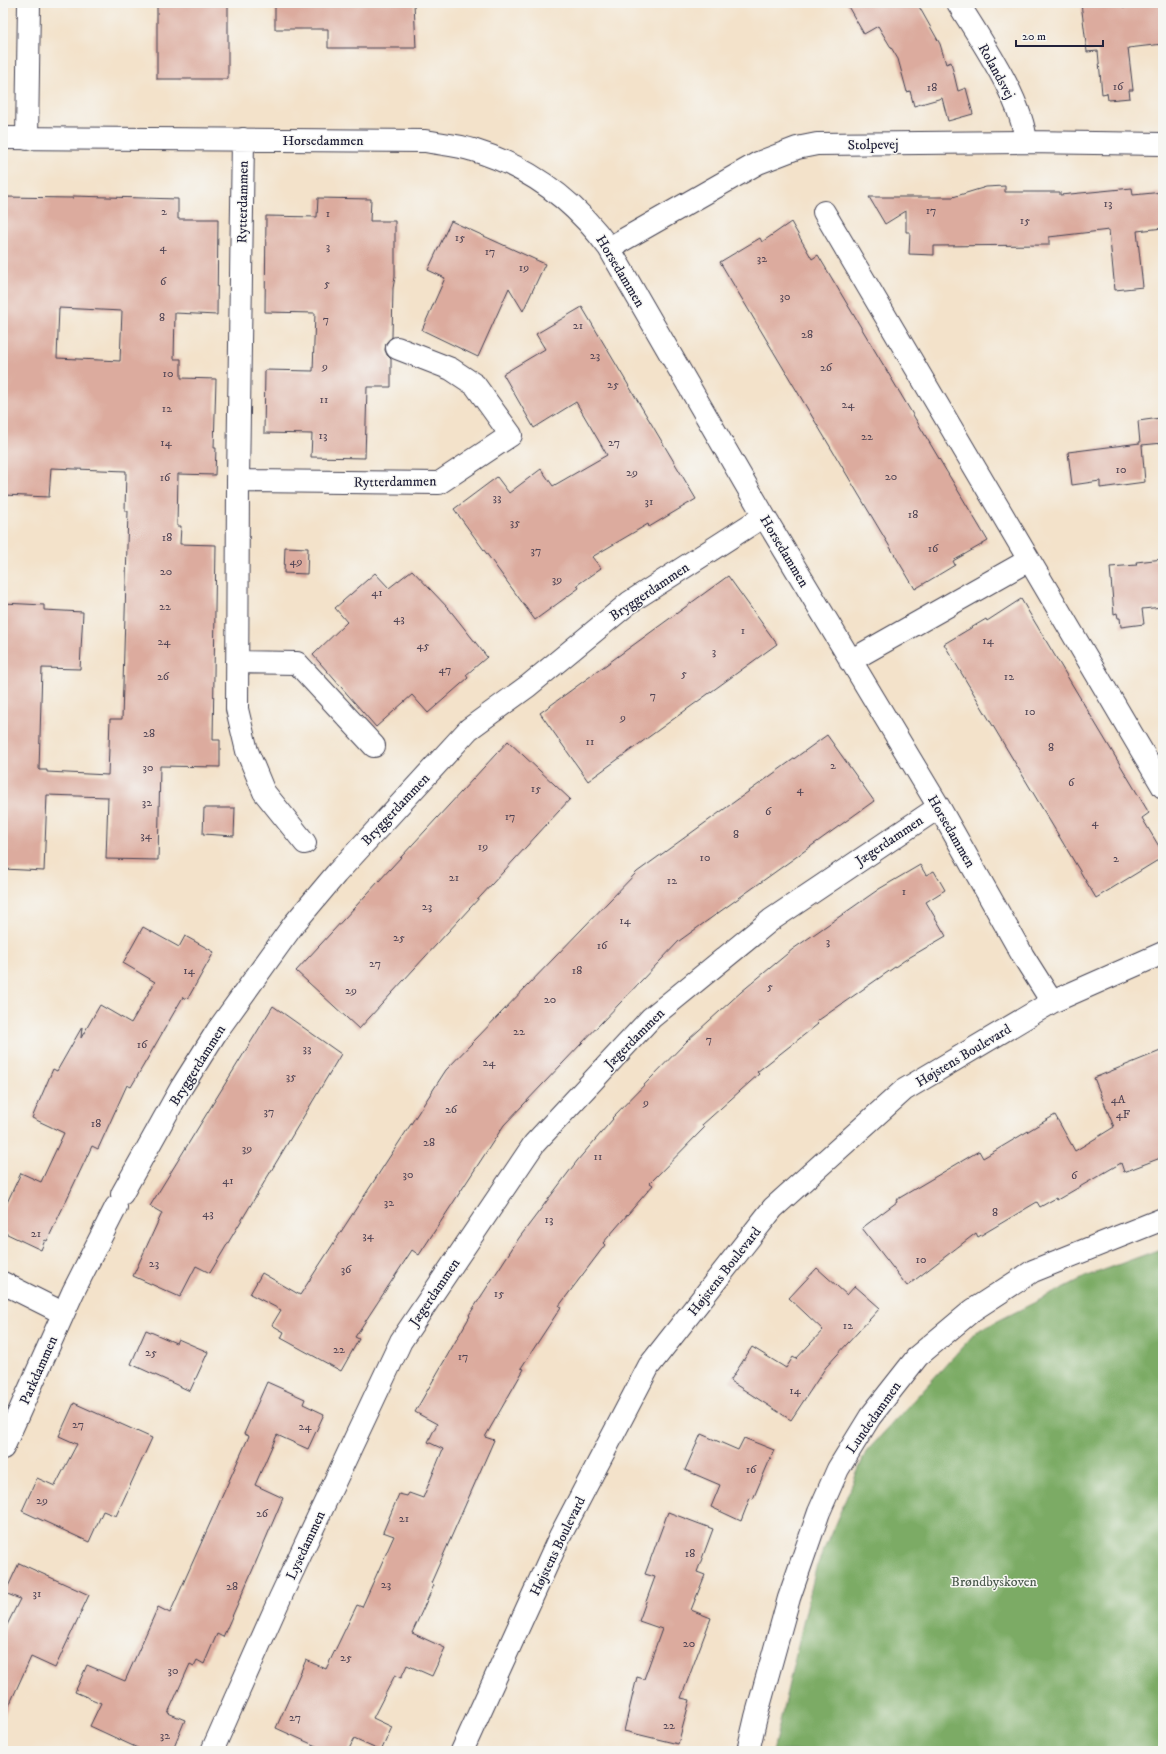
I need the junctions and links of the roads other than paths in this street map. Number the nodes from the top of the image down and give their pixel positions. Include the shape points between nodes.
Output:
1 (29, 3) edge
2 (958, 3) edge
3 (3, 138) edge
4 (27, 139) junction
5 (242, 139) junction
6 (1026, 142) junction
7 (1163, 144) edge
8 (824, 212) dead end
9 (609, 248) junction
10 (397, 348) dead end
11 (238, 481) junction
12 (764, 516) junction
13 (1029, 560) junction
14 (850, 661) junction
15 (237, 662) junction
16 (374, 746) dead end
17 (1163, 787) edge
18 (938, 807) junction
19 (305, 843) dead end
20 (1163, 953) edge
21 (1052, 1002) junction
22 (119, 1200) joint
23 (1163, 1219) edge
24 (3, 1283) edge
25 (63, 1313) junction
26 (401, 1341) joint
27 (3, 1448) edge
28 (212, 1751) edge
29 (462, 1751) edge
30 (748, 1751) edge

1 - 4 street
2 - 6 street, Rolandsvej via 1012,95
3 - 4 street, Horsedammen
4 - 5 street, Horsedammen
5 - 9 street, Horsedammen via 425,141 472,149 519,168 560,195 593,226
5 - 11 street, Rytterdammen
6 - 7 street, Stolpevej
6 - 9 street, Stolpevej via 817,144 797,148 758,163
8 - 13 street
9 - 12 street, Horsedammen
10 - 11 street, Rytterdammen via 450,369 474,385 511,435 439,483
11 - 15 street, Rytterdammen
12 - 14 street, Horsedammen
12 - 22 street, Bryggerdammen via 630,602 528,686 469,729 336,874 294,924 217,1031 181,1088
13 - 14 street
13 - 17 street
14 - 18 street, Horsedammen
15 - 16 street via 297,662
15 - 19 street, Rytterdammen via 237,709 247,751 264,792
18 - 21 street, Horsedammen
18 - 26 street, Jægerdammen via 771,920 651,1018 534,1144
20 - 21 street, Højstens Boulevard
21 - 29 street, Højstens Boulevard via 904,1090 768,1214 649,1366 560,1536
22 - 25 street, Parkdammen
23 - 30 street, Lundedammen via 1033,1271 973,1310 918,1356 870,1417 838,1469 819,1512 789,1598
24 - 25 street
25 - 27 street, Parkdammen
26 - 28 street, Lysedammen via 287,1583

